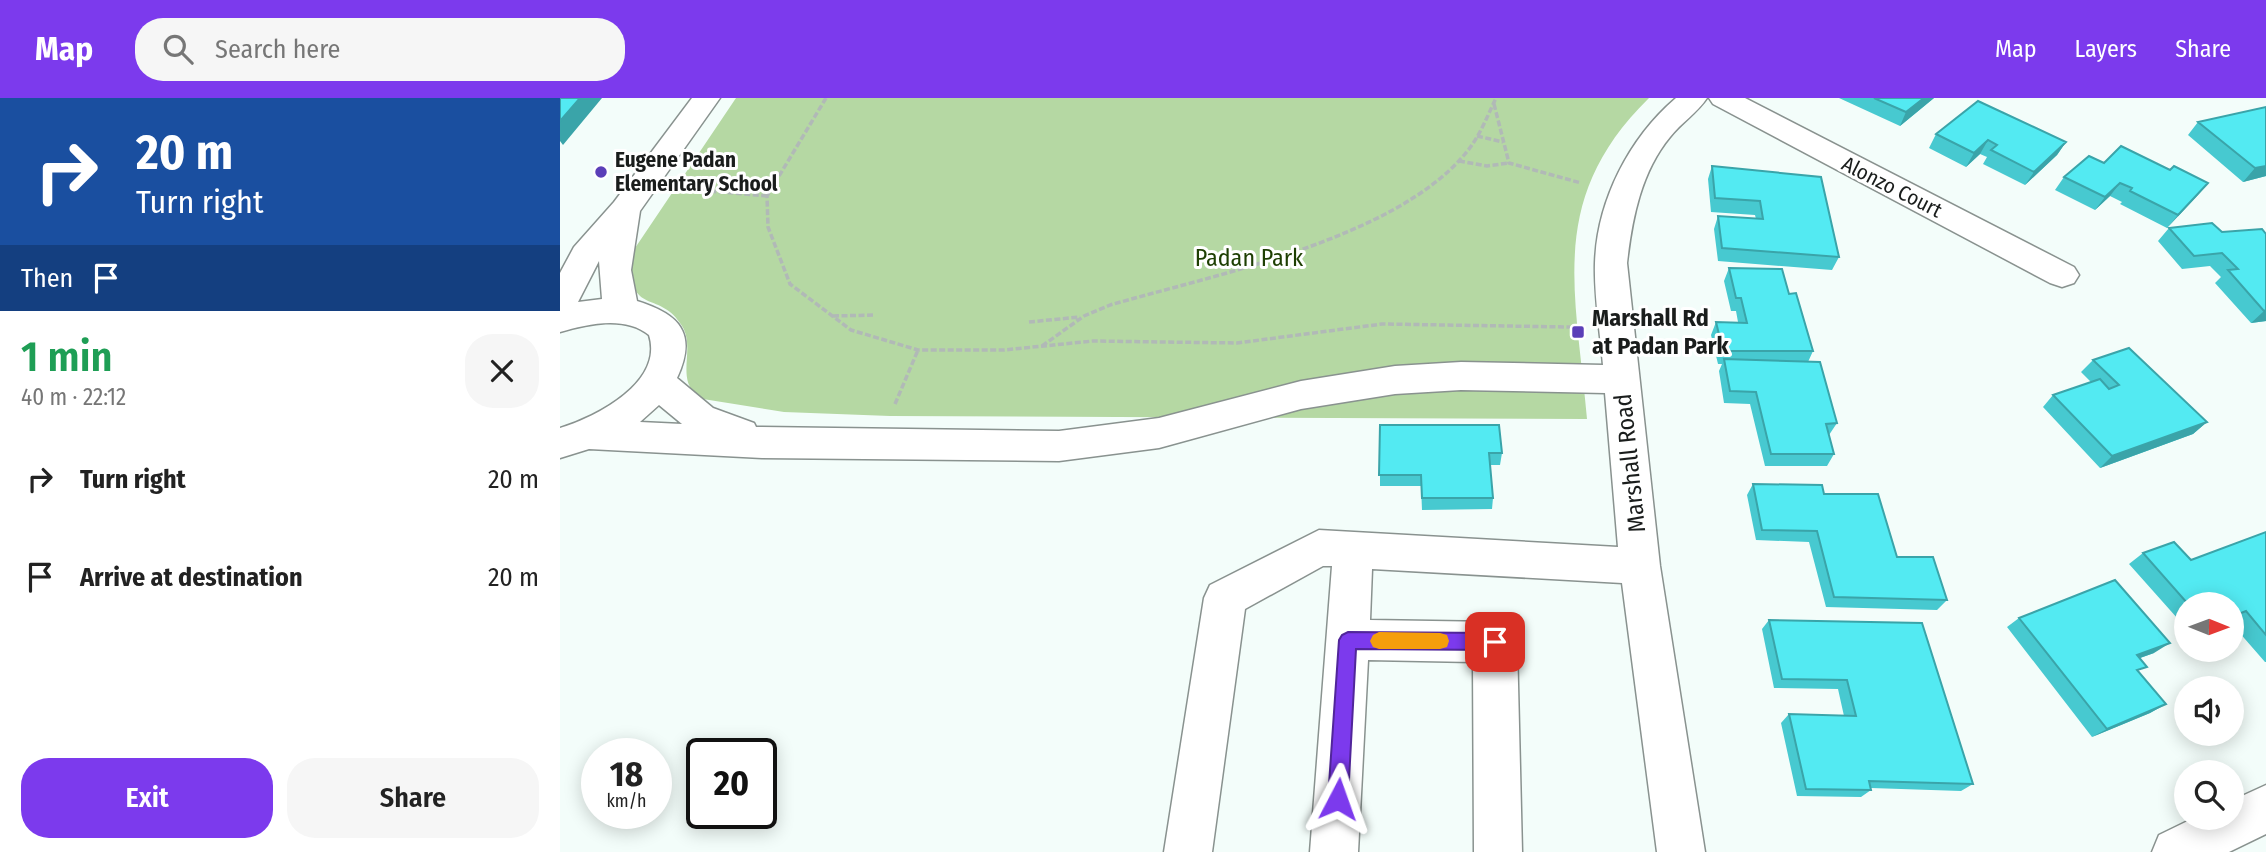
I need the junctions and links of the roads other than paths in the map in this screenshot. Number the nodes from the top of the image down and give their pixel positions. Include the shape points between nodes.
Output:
1 (706, 98) edge
2 (1693, 98) edge
3 (1723, 98) edge
4 (625, 209) junction
5 (2062, 275) dead end
6 (560, 304) edge
7 (622, 309) junction
8 (560, 319) edge
9 (1622, 379) junction
10 (656, 382) junction
11 (575, 439) edge
12 (762, 443) junction
13 (1353, 551) junction
14 (1640, 566) junction
15 (1348, 640) junction
16 (2266, 809) edge
17 (1188, 852) edge
18 (1334, 852) edge
19 (1498, 852) edge
20 (1681, 852) edge
21 (2176, 852) edge

1 - 4 street
2 - 9 street, Marshall Road via 1652,138 1621,200 1612,263
3 - 5 street, Alonzo Court
4 - 6 street via 590,247
4 - 7 street via 612,261
7 - 8 street
7 - 10 street via 656,321 665,332 669,347 666,364
9 - 12 street via 1461,376 1395,380 1301,396 1159,433 1059,446
9 - 14 street, Marshall Road
10 - 11 street via 640,401
10 - 12 street via 700,418
11 - 12 street
13 - 14 street
13 - 15 street
13 - 17 street via 1319,548 1225,598
14 - 20 street, Marshall Road
15 - 18 street
15 - 19 street via 1495,642
16 - 21 street

